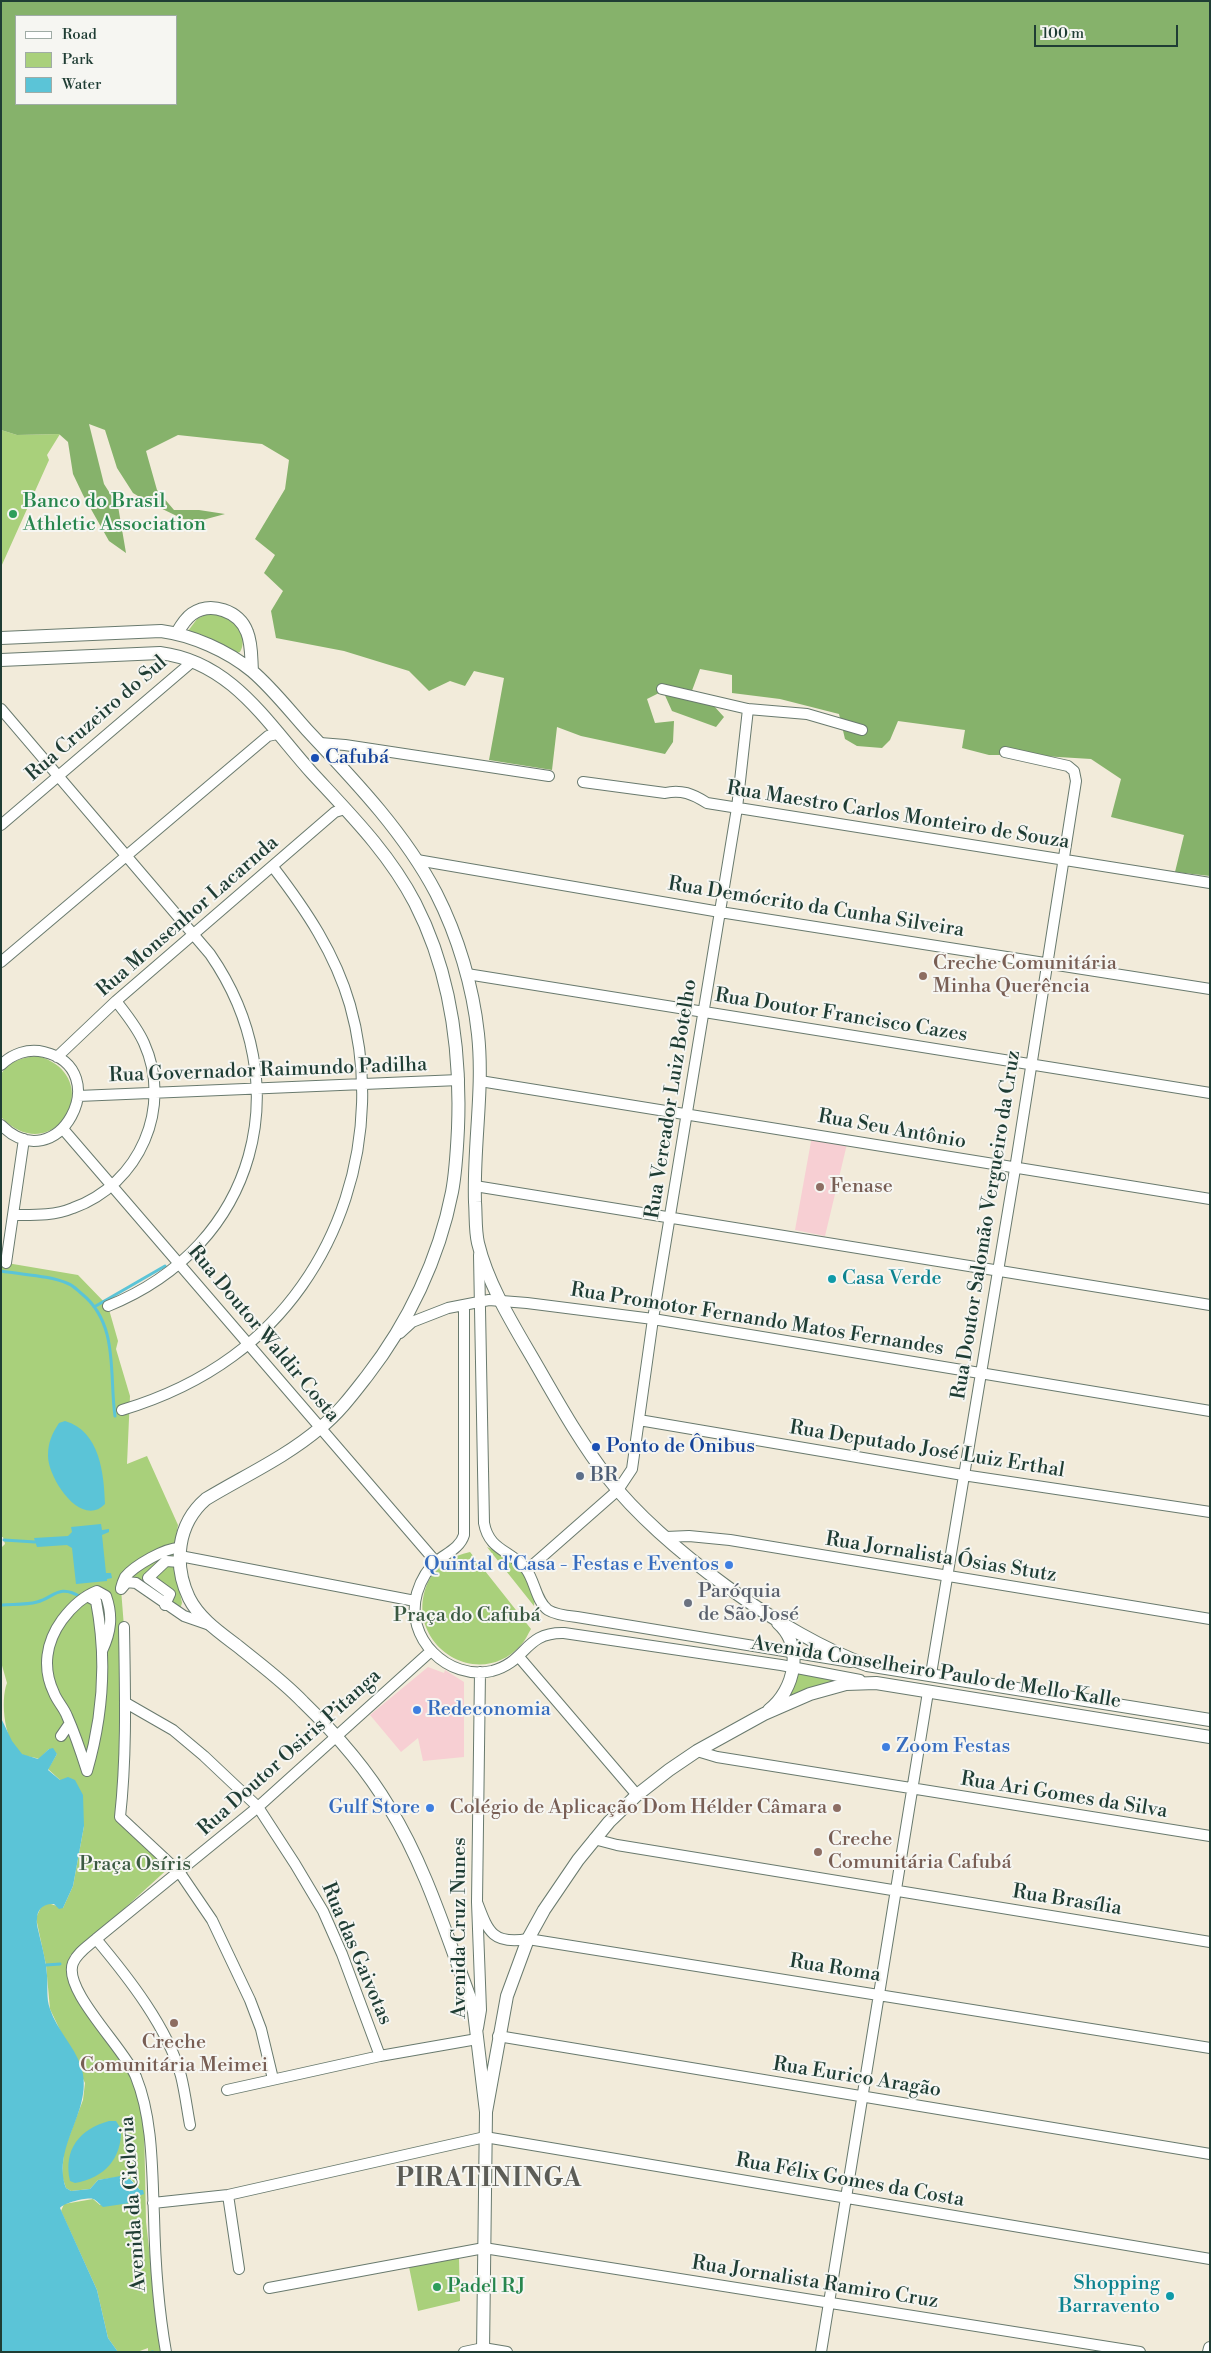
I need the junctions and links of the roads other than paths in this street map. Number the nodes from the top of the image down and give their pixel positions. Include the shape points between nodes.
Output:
1 (177, 633) junction
2 (1, 638) edge
3 (1, 660) edge
4 (193, 661) junction
5 (252, 671) junction
6 (662, 689) dead end
7 (1, 709) edge
8 (748, 709) junction
9 (862, 730) dead end
10 (277, 734) junction
11 (320, 743) junction
12 (1005, 752) dead end
13 (58, 776) junction
14 (549, 776) dead end
15 (583, 782) dead end
16 (737, 808) junction
17 (345, 809) junction
18 (1, 824) edge
19 (126, 855) junction
20 (417, 860) junction
21 (1063, 860) junction
22 (273, 867) junction
23 (1210, 883) edge
24 (720, 912) junction
25 (194, 934) junction
26 (1, 962) edge
27 (1048, 962) junction
28 (467, 974) junction
29 (1210, 988) edge
30 (116, 1002) junction
31 (704, 1012) junction
32 (56, 1057) junction
33 (2, 1061) edge
34 (1031, 1064) junction
35 (459, 1080) junction
36 (480, 1081) junction
37 (363, 1085) junction
38 (257, 1090) junction
39 (155, 1092) junction
40 (1210, 1093) edge
41 (78, 1096) junction
42 (687, 1113) junction
43 (1, 1125) edge
44 (63, 1129) junction
45 (24, 1139) junction
46 (1015, 1169) junction
47 (113, 1186) junction
48 (475, 1186) junction
49 (1210, 1199) edge
50 (13, 1215) junction
51 (670, 1217) junction
52 (478, 1242) junction
53 (6, 1263) dead end
54 (180, 1264) junction
55 (997, 1270) junction
56 (480, 1301) junction
57 (502, 1301) junction
58 (464, 1305) junction
59 (1210, 1305) edge
60 (108, 1306) dead end
61 (653, 1319) junction
62 (395, 1337) junction
63 (249, 1344) junction
64 (981, 1373) junction
65 (122, 1410) dead end
66 (1210, 1411) edge
67 (639, 1420) junction
68 (320, 1428) junction
69 (963, 1475) junction
70 (618, 1490) junction
71 (1210, 1512) edge
72 (666, 1537) junction
73 (180, 1555) junction
74 (163, 1557) junction
75 (148, 1558) junction
76 (436, 1562) junction
77 (158, 1568) junction
78 (527, 1570) junction
79 (131, 1571) junction
80 (947, 1577) junction
81 (147, 1585) junction
82 (87, 1596) junction
83 (108, 1601) junction
84 (415, 1601) junction
85 (764, 1611) junction
86 (99, 1617) junction
87 (1210, 1619) edge
88 (211, 1626) junction
89 (124, 1627) dead end
90 (102, 1651) junction
91 (431, 1651) junction
92 (794, 1653) junction
93 (519, 1657) junction
94 (867, 1665) junction
95 (792, 1668) junction
96 (480, 1672) junction
97 (931, 1674) junction
98 (876, 1683) junction
99 (928, 1692) junction
100 (126, 1703) junction
101 (764, 1714) junction
102 (1210, 1720) edge
103 (70, 1723) junction
104 (61, 1736) dead end
105 (335, 1736) junction
106 (1210, 1737) edge
107 (697, 1751) junction
108 (912, 1790) junction
109 (637, 1794) junction
110 (258, 1807) junction
111 (1210, 1836) edge
112 (594, 1839) junction
113 (180, 1873) junction
114 (896, 1890) junction
115 (477, 1902) junction
116 (96, 1939) junction
117 (528, 1939) junction
118 (1210, 1942) edge
119 (78, 1955) joint
120 (879, 1994) junction
121 (477, 2036) junction
122 (498, 2036) junction
123 (1210, 2048) edge
124 (380, 2056) junction
125 (273, 2079) junction
126 (228, 2090) dead end
127 (862, 2096) junction
128 (486, 2112) junction
129 (190, 2125) dead end
130 (485, 2137) junction
131 (1210, 2154) edge
132 (228, 2195) junction
133 (846, 2198) junction
134 (153, 2203) junction
135 (484, 2248) junction
136 (1210, 2259) edge
137 (239, 2269) dead end
138 (269, 2288) dead end
139 (829, 2303) junction
140 (483, 2350) edge
141 (166, 2352) edge
142 (464, 2352) edge
143 (507, 2352) edge
144 (821, 2352) edge
145 (1140, 2352) edge

1 - 2 main road via 143,631
1 - 4 main road
1 - 5 main road via 219,650
1 - 5 main road via 192,614 200,611 216,608 234,615 248,633
3 - 4 main road via 145,653 181,656
4 - 10 main road via 238,688
4 - 13 street, Rua Cruzeiro do Sul
5 - 11 main road
6 - 8 street
7 - 13 street
8 - 9 street via 807,714
8 - 16 street, Rua Vereador Luiz Botelho
10 - 17 main road
10 - 19 street via 268,736
11 - 14 street
11 - 20 main road via 380,811
12 - 21 street, Rua Doutor Salomão Vergueiro da Cruz via 1068,766 1074,772 1076,781
13 - 18 street, Rua Cruzeiro do Sul
13 - 19 street
15 - 16 street, Rua Maestro Carlos Monteiro de Souza via 665,793 686,792 707,803
16 - 21 street, Rua Maestro Carlos Monteiro de Souza
16 - 24 street, Rua Vereador Luiz Botelho
17 - 22 street, Rua Monsenhor Lacarnda via 335,812
17 - 35 main road via 390,862 416,906 433,945 451,1007
19 - 25 street
19 - 26 street
20 - 24 street, Rua Demócrito da Cunha Silveira
20 - 28 main road via 438,898
21 - 23 street, Rua Maestro Carlos Monteiro de Souza
21 - 27 street, Rua Doutor Salomão Vergueiro da Cruz
22 - 25 street, Rua Monsenhor Lacarnda
22 - 37 street via 319,931 337,967 350,1005
24 - 27 street, Rua Demócrito da Cunha Silveira
24 - 31 street, Rua Vereador Luiz Botelho
25 - 30 street, Rua Monsenhor Lacarnda
25 - 38 street via 223,973 244,1015 255,1060
27 - 29 street, Rua Demócrito da Cunha Silveira
27 - 34 street, Rua Doutor Salomão Vergueiro da Cruz
28 - 31 street, Rua Doutor Francisco Cazes
28 - 36 main road via 478,1033
30 - 32 street, Rua Monsenhor Lacarnda
30 - 39 street via 144,1042
31 - 34 street, Rua Doutor Francisco Cazes
31 - 42 street, Rua Vereador Luiz Botelho
32 - 33 street via 30,1051
32 - 41 street via 73,1074
34 - 40 street, Rua Doutor Francisco Cazes
34 - 46 street, Rua Doutor Salomão Vergueiro da Cruz
35 - 37 street, Rua Governador Raimundo Padilha
35 - 62 main road via 452,1192 427,1274
36 - 42 street, Rua Seu Antônio
36 - 48 main road
37 - 38 street, Rua Governador Raimundo Padilha
37 - 63 street via 356,1162 336,1226 303,1284
38 - 39 street, Rua Governador Raimundo Padilha
38 - 54 street via 254,1130 241,1177 217,1223
39 - 41 street, Rua Governador Raimundo Padilha
39 - 47 street via 152,1119 142,1149
41 - 44 street via 74,1114
42 - 46 street, Rua Seu Antônio
42 - 51 street, Rua Vereador Luiz Botelho
43 - 45 street
44 - 45 street via 48,1138
44 - 47 street, Rua Doutor Waldir Costa
45 - 50 street
46 - 49 street, Rua Seu Antônio
46 - 55 street, Rua Doutor Salomão Vergueiro da Cruz
47 - 50 street via 72,1209 41,1215
47 - 54 street, Rua Doutor Waldir Costa
48 - 51 street
48 - 52 main road
50 - 53 street
51 - 55 street
51 - 61 street, Rua Vereador Luiz Botelho
52 - 56 street
52 - 57 main road
54 - 60 street via 141,1291
54 - 63 street, Rua Doutor Waldir Costa
55 - 59 street
55 - 64 street, Rua Doutor Salomão Vergueiro da Cruz
56 - 57 street, Rua Promotor Fernando Matos Fernandes
56 - 58 street, Rua Promotor Fernando Matos Fernandes
56 - 78 street via 484,1523 493,1544 513,1556
57 - 61 street, Rua Promotor Fernando Matos Fernandes
57 - 70 main road via 569,1418
58 - 62 street, Rua Promotor Fernando Matos Fernandes via 412,1322
58 - 76 street via 464,1529 459,1545
61 - 64 street, Rua Promotor Fernando Matos Fernandes
61 - 67 street, Rua Vereador Luiz Botelho
62 - 68 main road via 351,1397
63 - 65 street via 176,1390
63 - 68 street, Rua Doutor Waldir Costa
64 - 66 street, Rua Promotor Fernando Matos Fernandes
64 - 69 street, Rua Doutor Salomão Vergueiro da Cruz
67 - 69 street, Rua Deputado José Luiz Erthal
67 - 70 street, Rua Vereador Luiz Botelho via 632,1469
68 - 73 main road via 282,1456 206,1499 186,1522
68 - 76 street, Rua Doutor Waldir Costa
69 - 71 street, Rua Deputado José Luiz Erthal
69 - 80 street, Rua Doutor Salomão Vergueiro da Cruz
70 - 72 main road
70 - 78 street, Rua Vereador Luiz Botelho
72 - 80 street, Rua Jornalista Ósias Stutz via 730,1540
72 - 85 main road
73 - 74 street via 170,1548
73 - 84 street
73 - 88 main road via 181,1576 190,1599
74 - 75 street
74 - 77 street
75 - 77 street
75 - 79 street
76 - 84 street via 420,1584
77 - 81 street via 148,1578
78 - 92 street, Avenida Conselheiro Paulo de Mello Kalle via 544,1606 554,1613
79 - 81 street
79 - 81 street via 123,1580 121,1589 127,1582
80 - 87 street, Rua Jornalista Ósias Stutz
80 - 97 street, Rua Doutor Salomão Vergueiro da Cruz
81 - 88 street via 165,1605
82 - 83 street via 103,1592
82 - 86 street via 96,1601
82 - 103 street via 68,1612 47,1651 46,1669 50,1683
83 - 86 street
83 - 90 street via 111,1631
84 - 91 street via 417,1624
85 - 92 main road via 785,1631
85 - 94 main road via 821,1645
86 - 90 street
88 - 105 main road via 280,1681
89 - 100 street
90 - 103 street via 103,1682 96,1736 86,1771
91 - 96 street via 448,1665
91 - 105 street, Rua Doutor Osiris Pitanga
92 - 94 street, Avenida Conselheiro Paulo de Mello Kalle
92 - 95 main road
93 - 95 street, Avenida Conselheiro Paulo de Mello Kalle via 538,1637 564,1633
93 - 96 street via 502,1668
93 - 109 street
94 - 97 main road, Avenida Conselheiro Paulo de Mello Kalle
95 - 98 street, Avenida Conselheiro Paulo de Mello Kalle
95 - 101 main road via 785,1692
96 - 115 street, Avenida Cruz Nunes
97 - 102 main road, Avenida Conselheiro Paulo de Mello Kalle
98 - 99 main road, Avenida Conselheiro Paulo de Mello Kalle
98 - 101 main road via 859,1682 832,1687
99 - 106 main road, Avenida Conselheiro Paulo de Mello Kalle
99 - 108 street
100 - 110 street, Rua das Gaivotas via 173,1730
100 - 113 street via 120,1817
101 - 107 main road
103 - 104 street
105 - 110 street, Rua Doutor Osiris Pitanga
105 - 121 main road via 382,1795 408,1842 470,1998
107 - 108 street, Rua Ari Gomes da Silva
107 - 109 main road
108 - 111 street, Rua Ari Gomes da Silva
108 - 114 street
109 - 112 main road
110 - 113 street, Rua Doutor Osiris Pitanga
110 - 124 street, Rua das Gaivotas via 323,1911
112 - 114 street, Rua Brasília
112 - 117 main road via 544,1910
113 - 116 street, Rua Doutor Osiris Pitanga
113 - 125 street via 212,1920 236,1969 261,2029
114 - 118 street, Rua Brasília
114 - 120 street
115 - 117 street, Rua Roma via 494,1936 511,1941
115 - 121 street, Avenida Cruz Nunes via 481,2010
116 - 119 street, Rua Doutor Osiris Pitanga
116 - 129 street via 137,1991 166,2042 181,2076
117 - 120 street, Rua Roma
117 - 122 main road via 507,1996
119 - 134 street, Avenida da Ciclovia via 71,1969 72,1978 92,2014 131,2067 143,2100
120 - 123 street, Rua Roma
120 - 127 street
121 - 124 street
121 - 128 main road
122 - 127 street, Rua Eurico Aragão
122 - 128 main road
124 - 125 street
125 - 126 street
127 - 131 street, Rua Eurico Aragão
127 - 133 street
128 - 130 main road
130 - 132 street
130 - 133 street, Rua Félix Gomes da Costa
130 - 135 main road
132 - 134 street
132 - 137 street
133 - 136 street, Rua Félix Gomes da Costa
133 - 139 street
134 - 141 street, Avenida da Ciclovia via 158,2300
135 - 138 street, Rua Jornalista Ramiro Cruz
135 - 139 street, Rua Jornalista Ramiro Cruz
135 - 140 main road
139 - 144 street
139 - 145 street, Rua Jornalista Ramiro Cruz
140 - 142 street
140 - 143 street

